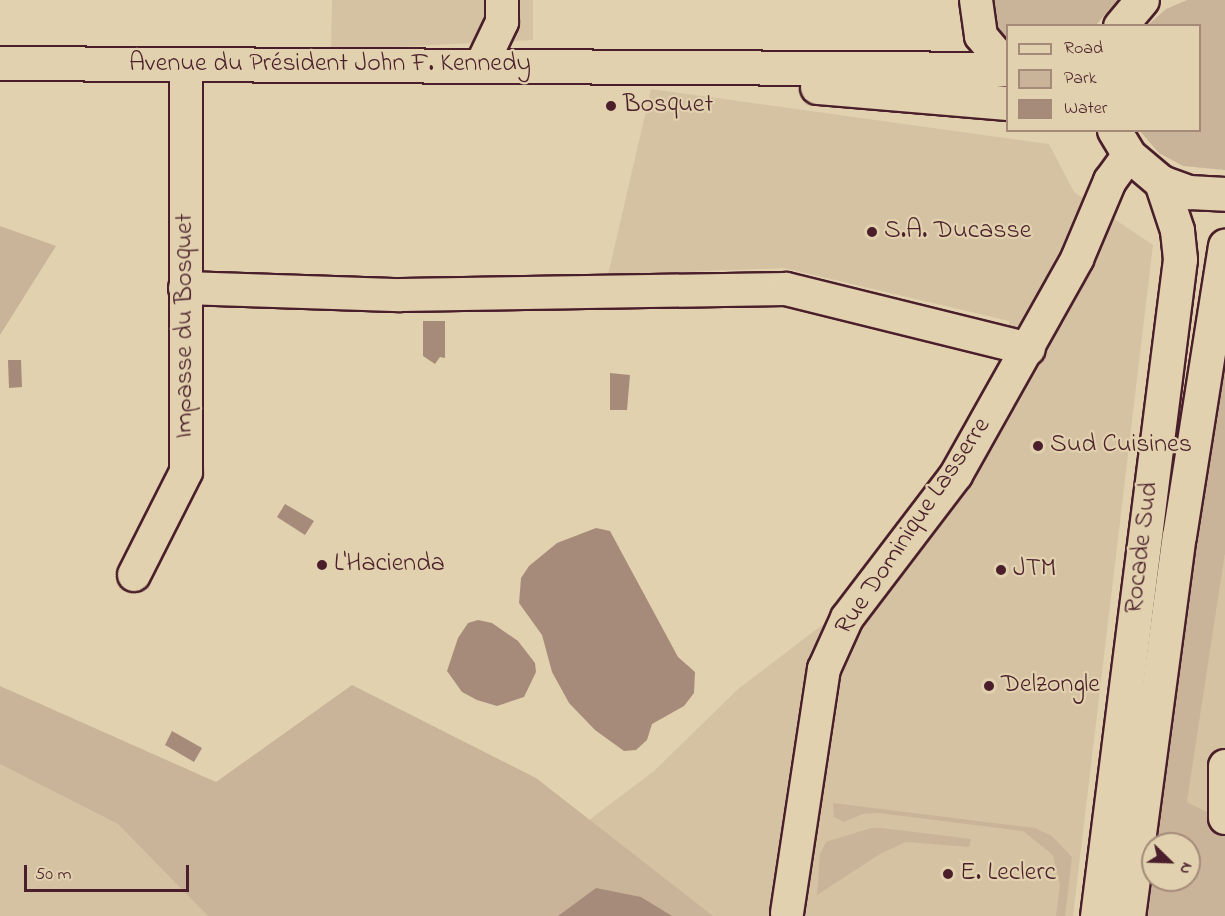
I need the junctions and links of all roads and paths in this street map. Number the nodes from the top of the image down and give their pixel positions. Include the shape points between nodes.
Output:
1 (502, 0) edge
2 (976, 0) edge
3 (1142, 0) edge
4 (1122, 24) edge
5 (0, 63) edge
6 (186, 65) junction
7 (481, 66) junction
8 (1006, 66) edge
9 (661, 68) junction
10 (1006, 68) edge
11 (1006, 103) edge
12 (1121, 143) edge
13 (1161, 182) junction
14 (1225, 194) edge
15 (1225, 246) edge
16 (185, 288) junction
17 (1029, 349) junction
18 (134, 575) dead end
19 (1225, 766) edge
20 (1225, 818) edge
21 (787, 913) dead end
22 (1097, 916) edge
23 (1128, 916) edge

1 - 7 street via 502,22
2 - 8 street via 981,36
3 - 4 main road
5 - 6 main road, Avenue du Président John F. Kennedy
6 - 7 main road, Avenue du Président John F. Kennedy
6 - 16 street, Impasse du Bosquet
7 - 9 main road, Avenue du Président John F. Kennedy
9 - 10 main road, Avenue du Président John F. Kennedy
9 - 11 main road, Avenue du Président John F. Kennedy via 814,87
12 - 13 main road
12 - 17 street, Rue Dominique Lasserre via 1110,181 1077,259
13 - 14 main road via 1189,192
13 - 22 main road, Rocade Sud via 1177,230 1180,259
15 - 23 main road, Rocade Sud via 1179,536
16 - 17 street via 401,295 786,289
16 - 18 street, Impasse du Bosquet via 186,472
17 - 21 street, Rue Dominique Lasserre via 957,475 847,618 824,669
19 - 20 street

